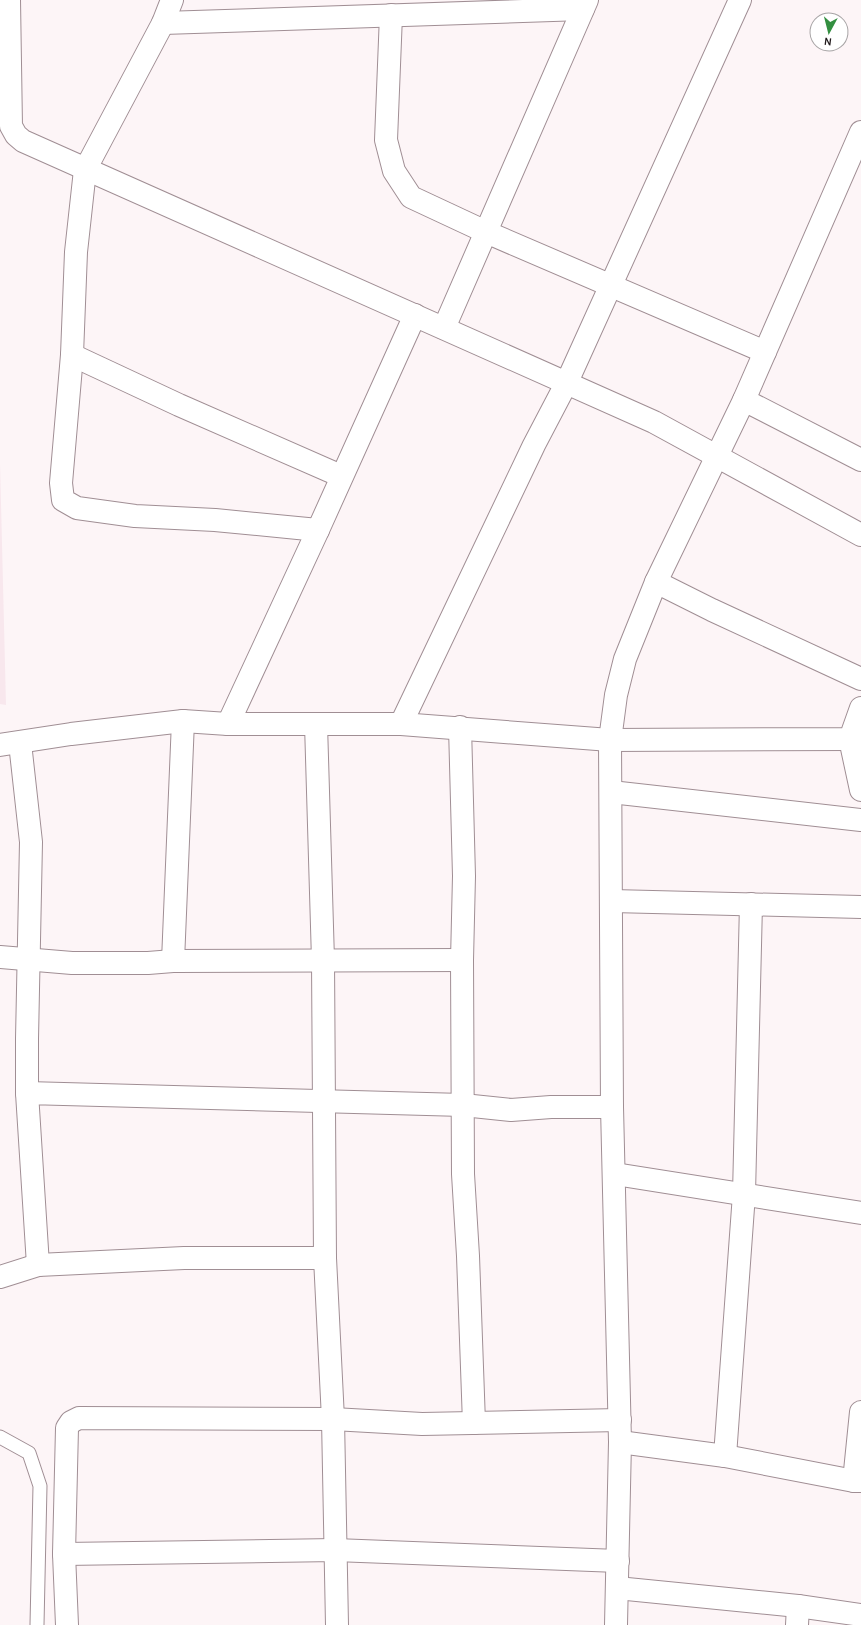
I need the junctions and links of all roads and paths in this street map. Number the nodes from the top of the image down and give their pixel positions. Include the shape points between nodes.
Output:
1 (9, 0) edge
2 (172, 0) edge
3 (740, 0) edge
4 (585, 4) edge
5 (391, 15) junction
6 (162, 23) junction
7 (861, 132) edge
8 (85, 170) junction
9 (486, 232) junction
10 (611, 286) junction
11 (415, 315) junction
12 (444, 328) junction
13 (764, 352) junction
14 (72, 355) junction
15 (567, 382) junction
16 (744, 400) junction
17 (718, 455) junction
18 (861, 458) edge
19 (341, 476) junction
20 (318, 530) junction
21 (861, 535) edge
22 (656, 582) junction
23 (861, 679) edge
24 (861, 708) edge
25 (183, 721) junction
26 (228, 724) junction
27 (316, 724) junction
28 (401, 724) junction
29 (460, 727) junction
30 (850, 739) junction
31 (610, 740) junction
32 (10, 744) edge
33 (861, 790) edge
34 (611, 792) junction
35 (861, 820) edge
36 (612, 901) junction
37 (751, 904) junction
38 (861, 907) edge
39 (0, 957) edge
40 (28, 958) junction
41 (324, 960) junction
42 (462, 960) junction
43 (173, 961) junction
44 (27, 1093) junction
45 (325, 1102) junction
46 (463, 1105) junction
47 (612, 1107) junction
48 (615, 1174) junction
49 (744, 1194) junction
50 (861, 1213) edge
51 (325, 1258) junction
52 (38, 1265) junction
53 (0, 1277) edge
54 (861, 1412) edge
55 (333, 1419) junction
56 (620, 1420) junction
57 (474, 1423) junction
58 (0, 1437) edge
59 (620, 1442) junction
60 (725, 1456) junction
61 (858, 1481) edge
62 (335, 1550) junction
63 (64, 1554) junction
64 (618, 1561) junction
65 (617, 1588) junction
66 (861, 1615) edge
67 (797, 1616) edge
68 (37, 1625) edge
69 (67, 1625) edge
70 (337, 1625) edge
71 (616, 1625) edge

1 - 8 street via 11,126 22,142
2 - 6 street
3 - 10 street
4 - 5 street
4 - 9 street
5 - 6 street
5 - 9 street via 386,140 394,171 411,197
6 - 8 street
7 - 13 street
8 - 11 street
8 - 14 street via 76,252
9 - 10 street
9 - 12 street
10 - 13 street
10 - 15 street
11 - 12 street
11 - 19 street
12 - 15 street
13 - 16 street
14 - 19 street
14 - 20 street via 61,483 63,500 77,508 135,516 216,520
15 - 17 street
15 - 28 street via 534,445
16 - 17 street
16 - 18 street
17 - 21 street
17 - 22 street
19 - 20 street
20 - 26 street
22 - 23 street
22 - 31 street via 625,658 616,695
24 - 30 street
25 - 26 street
25 - 32 street
25 - 43 street
26 - 27 street
27 - 28 street
27 - 41 street
28 - 29 street
29 - 31 street
29 - 42 street via 464,876
30 - 31 street
30 - 33 street
31 - 34 street
32 - 40 street via 31,842
34 - 35 street
34 - 36 street
36 - 37 street
36 - 47 street
37 - 38 street
37 - 49 street
39 - 40 street
40 - 43 street via 72,963 148,964
40 - 44 street
41 - 42 street
41 - 43 street
41 - 45 street
42 - 46 street
44 - 45 street
44 - 52 street
45 - 46 street
45 - 51 street
46 - 47 street via 511,1110
46 - 57 street via 463,1174
47 - 48 street
48 - 49 street
48 - 56 street
49 - 50 street
49 - 60 street
51 - 52 street via 184,1258
51 - 55 street
52 - 53 street
54 - 61 street
55 - 57 street via 422,1424
55 - 62 street
55 - 63 street via 79,1418 71,1422 67,1428
56 - 57 street
56 - 59 street
58 - 68 lane via 29,1453 40,1486
59 - 60 street
59 - 64 street
60 - 61 street
62 - 63 street
62 - 64 street
62 - 70 street
63 - 69 street
64 - 65 street
65 - 67 street
65 - 71 street
66 - 67 street

